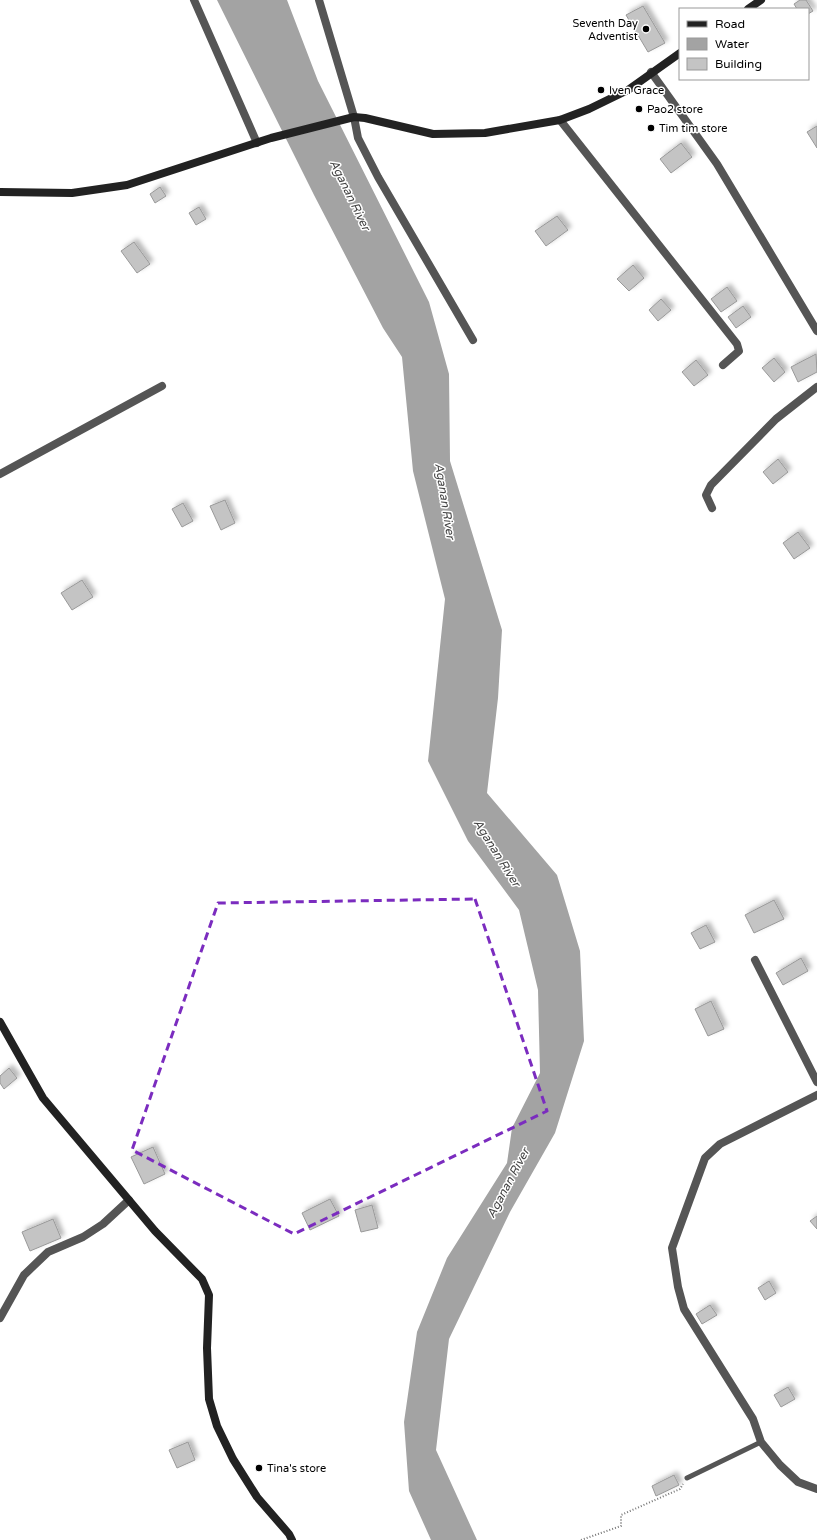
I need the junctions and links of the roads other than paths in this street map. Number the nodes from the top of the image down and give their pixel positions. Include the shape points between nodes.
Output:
1 (194, 0) edge
2 (319, 0) edge
3 (761, 0) edge
4 (749, 8) edge
5 (679, 54) edge
6 (651, 72) junction
7 (351, 118) junction
8 (560, 120) junction
9 (257, 143) junction
10 (0, 192) edge
11 (817, 331) edge
12 (473, 340) dead end
13 (723, 365) dead end
14 (162, 386) dead end
15 (817, 387) edge
16 (0, 474) edge
17 (712, 508) dead end
18 (756, 960) dead end
19 (0, 1022) edge
20 (817, 1082) edge
21 (817, 1095) edge
22 (129, 1200) junction
23 (0, 1318) edge
24 (761, 1442) junction
25 (687, 1478) road end
26 (817, 1489) edge
27 (292, 1540) edge

1 - 9 street
2 - 7 street
3 - 4 street
5 - 6 street
6 - 8 street via 628,90
6 - 11 street via 717,164
7 - 8 street via 365,118 433,134 485,133
7 - 9 street
7 - 12 street via 378,177
8 - 13 street via 737,344 739,351
9 - 10 street via 127,185 72,193
14 - 16 street
15 - 17 street via 776,419 711,485 706,495
18 - 20 street
19 - 22 street via 43,1098
21 - 24 street via 720,1144 705,1158 672,1248 684,1309 753,1419
22 - 23 street via 103,1224 83,1237 48,1252 24,1275
22 - 27 street via 202,1279 209,1295 209,1399 217,1426 257,1497
24 - 25 lane
24 - 26 street via 798,1482

